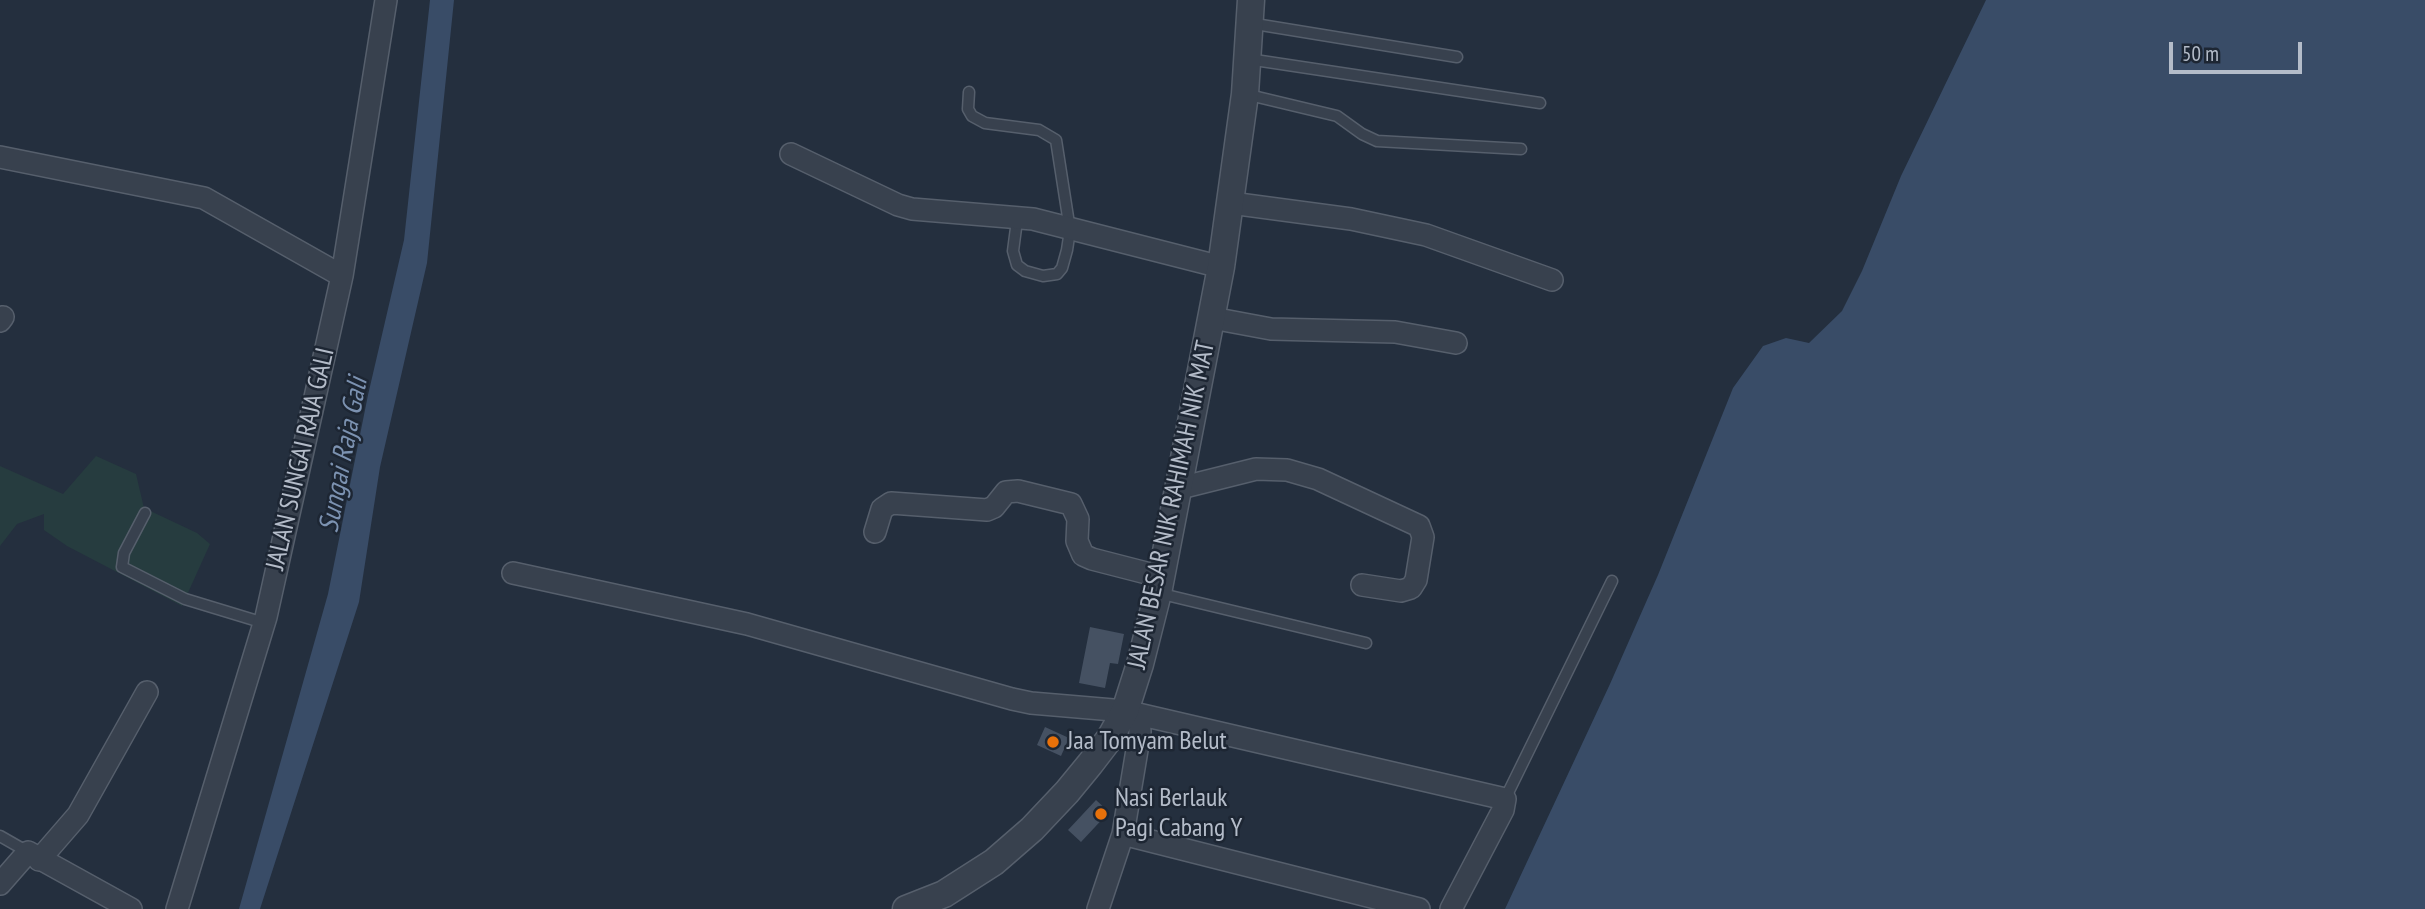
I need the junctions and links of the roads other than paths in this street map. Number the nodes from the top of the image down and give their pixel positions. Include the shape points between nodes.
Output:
1 (386, 0) edge
2 (1250, 11) edge
3 (1457, 57) dead end
4 (1248, 60) junction
5 (969, 92) dead end
6 (1245, 94) junction
7 (1540, 103) dead end
8 (1521, 149) dead end
9 (791, 154) dead end
10 (0, 157) edge
11 (1231, 203) junction
12 (1015, 216) junction
13 (1070, 230) junction
14 (1221, 267) junction
15 (342, 276) junction
16 (1552, 279) dead end
17 (1212, 318) junction
18 (1455, 343) dead end
19 (1180, 488) junction
20 (145, 513) dead end
21 (875, 532) dead end
22 (513, 573) dead end
23 (1612, 582) dead end
24 (1362, 584) dead end
25 (1160, 585) junction
26 (264, 623) junction
27 (1366, 643) dead end
28 (147, 692) dead end
29 (1132, 712) junction
30 (1505, 799) junction
31 (1123, 834) junction
32 (0, 836) edge
33 (34, 856) junction
34 (0, 884) edge
35 (131, 909) edge
36 (177, 909) edge
37 (906, 909) edge
38 (1098, 909) edge
39 (1419, 909) edge
40 (1451, 909) edge

1 - 15 street, JALAN SUNGAI RAJA GALI
2 - 3 lane
2 - 4 street, JALAN BESAR NIK RAHIMAH NIK MAT
4 - 6 street, JALAN BESAR NIK RAHIMAH NIK MAT
4 - 7 lane
5 - 13 lane via 972,116 994,126 1039,130 1056,140
6 - 8 lane via 1337,116 1377,141
6 - 11 street, JALAN BESAR NIK RAHIMAH NIK MAT
9 - 12 street via 912,209
10 - 15 street via 204,198
11 - 14 street, JALAN BESAR NIK RAHIMAH NIK MAT
11 - 16 street via 1426,235
12 - 13 street
12 - 13 lane via 1017,265 1043,276 1057,274 1062,268
13 - 14 street
14 - 17 street, JALAN BESAR NIK RAHIMAH NIK MAT
15 - 26 street, JALAN SUNGAI RAJA GALI
17 - 18 street via 1271,329 1395,332
17 - 19 street, JALAN BESAR NIK RAHIMAH NIK MAT
19 - 24 street via 1256,469 1287,470 1318,479 1419,526 1423,537 1411,589
19 - 25 street, JALAN BESAR NIK RAHIMAH NIK MAT
20 - 26 lane via 124,553 122,567 185,599
21 - 25 street via 882,509 891,503 987,510 1006,492 1018,491 1071,504 1079,519 1077,541 1083,555
22 - 29 street via 747,624 1031,704
23 - 30 lane
25 - 27 lane
25 - 29 street, JALAN BESAR NIK RAHIMAH NIK MAT
26 - 36 street, JALAN SUNGAI RAJA GALI
28 - 33 street via 78,815
29 - 30 street
29 - 31 street via 1140,732
29 - 37 street, JALAN BESAR NIK RAHIMAH NIK MAT via 1067,792 994,862 944,894
30 - 40 street
31 - 38 street
31 - 39 street
32 - 33 lane
33 - 34 street
33 - 35 street

